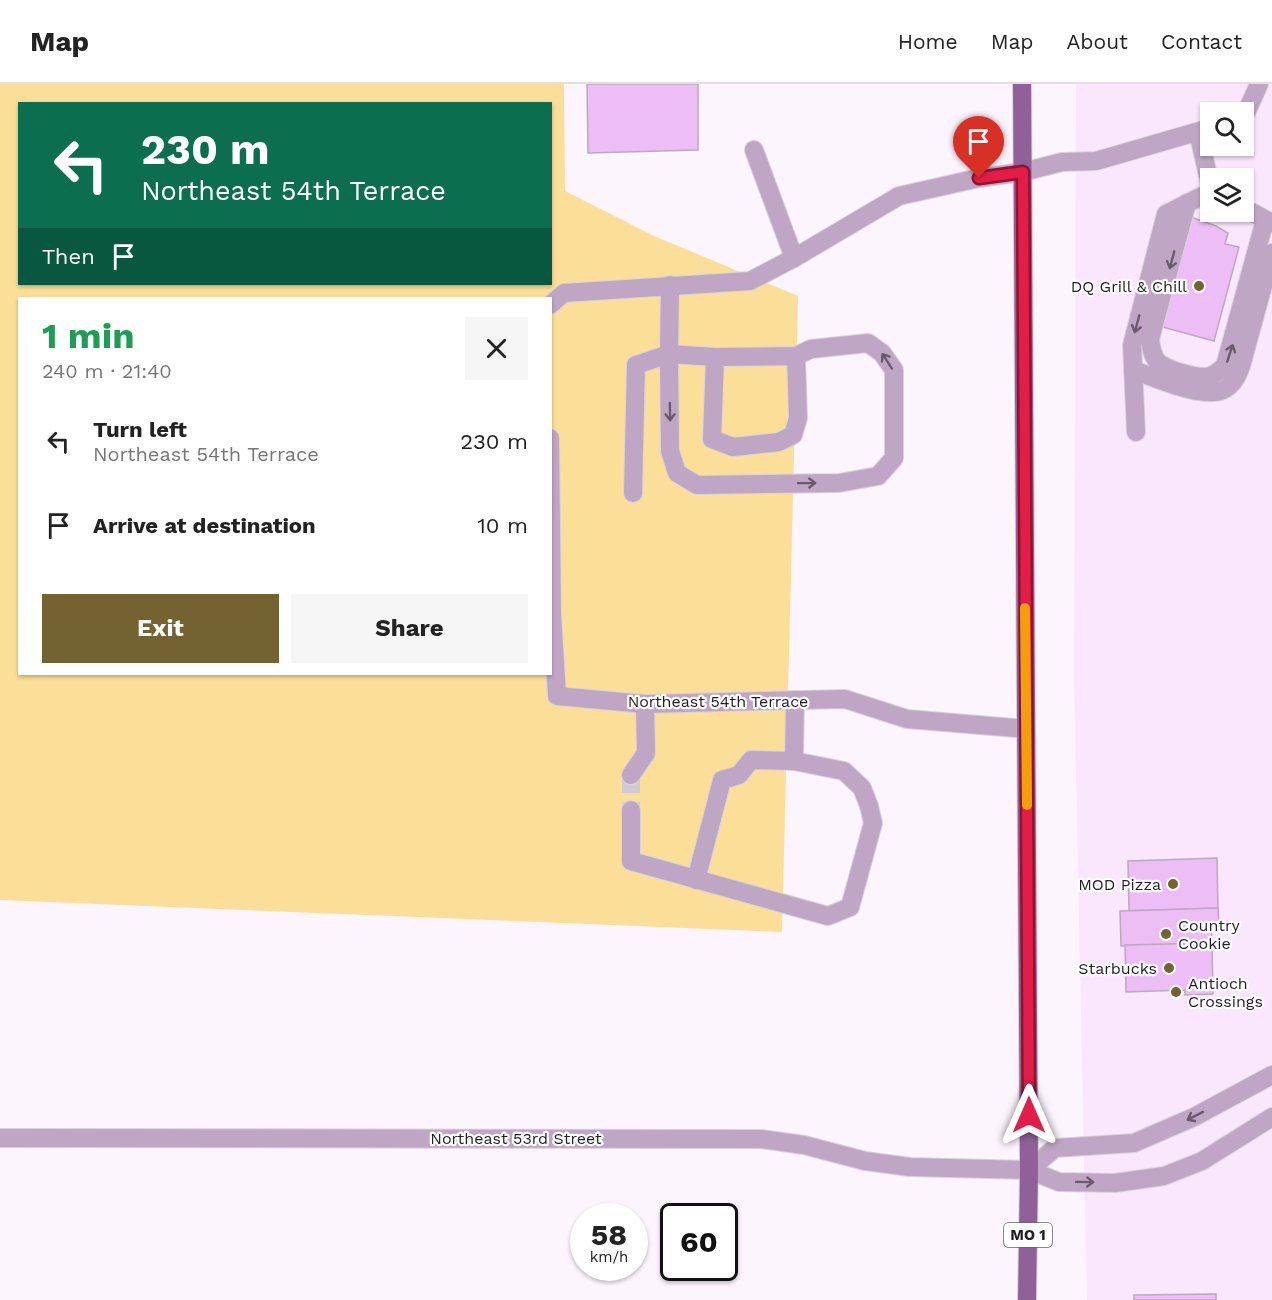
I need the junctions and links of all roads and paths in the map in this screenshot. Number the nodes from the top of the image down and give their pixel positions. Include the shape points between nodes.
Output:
1 (1022, 84) edge
2 (1259, 84) edge
3 (1251, 102) edge
4 (1200, 131) edge
5 (754, 150) dead end
6 (1023, 172) junction
7 (1200, 197) edge
8 (1187, 203) junction
9 (1254, 213) edge
10 (1269, 221) edge
11 (1272, 253) edge
12 (794, 258) junction
13 (670, 285) junction
14 (552, 303) edge
15 (669, 354) junction
16 (796, 356) junction
17 (715, 357) junction
18 (1133, 370) junction
19 (1136, 432) dead end
20 (633, 493) dead end
21 (552, 614) edge
22 (795, 700) junction
23 (645, 704) junction
24 (1026, 729) junction
25 (794, 761) junction
26 (631, 775) tunnel mouth
27 (632, 810) tunnel mouth
28 (696, 880) junction
29 (1272, 1075) edge
30 (1272, 1117) edge
31 (0, 1138) edge
32 (1029, 1170) junction
33 (1027, 1300) edge

1 - 6 main road, MO 1
2 - 3 street
4 - 6 street via 1096,161 1062,162
5 - 12 street
6 - 12 street via 899,196
6 - 24 main road, MO 1
7 - 8 street
8 -> 10 street via 1150,339 1158,363 1170,370 1206,377 1226,366
8 -> 18 street via 1166,214 1132,345
9 - 10 street
11 - 18 street via 1241,366 1236,379 1225,390 1190,390
12 - 13 street via 750,280
13 - 14 street via 564,293
13 - 15 street
15 -> 16 street via 670,451 677,473 697,485 839,483 879,477 894,458 894,370 882,352 868,343 811,349
15 - 17 street
15 - 20 street via 636,365
16 - 17 street
16 - 17 street via 798,418 793,435 779,442 733,447 712,439
18 - 19 street
21 - 23 street, Northeast 54th Terrace via 557,696
22 - 23 street, Northeast 54th Terrace
22 - 24 street, Northeast 54th Terrace via 845,699 907,719
22 - 25 street
23 - 26 street via 646,753
24 - 32 main road, MO 1
25 - 28 street via 751,760 739,775 722,780
25 - 28 street via 844,771 862,788 869,806 873,823 850,907 828,916
27 - 28 street via 631,861
29 -> 32 street via 1194,1117 1134,1143 1055,1148
32 -> 30 street, Northeast 53rd Street via 1059,1182 1115,1183 1164,1176 1202,1161
31 - 32 street, Northeast 53rd Street via 761,1138 910,1167
32 - 33 main road, MO 1

